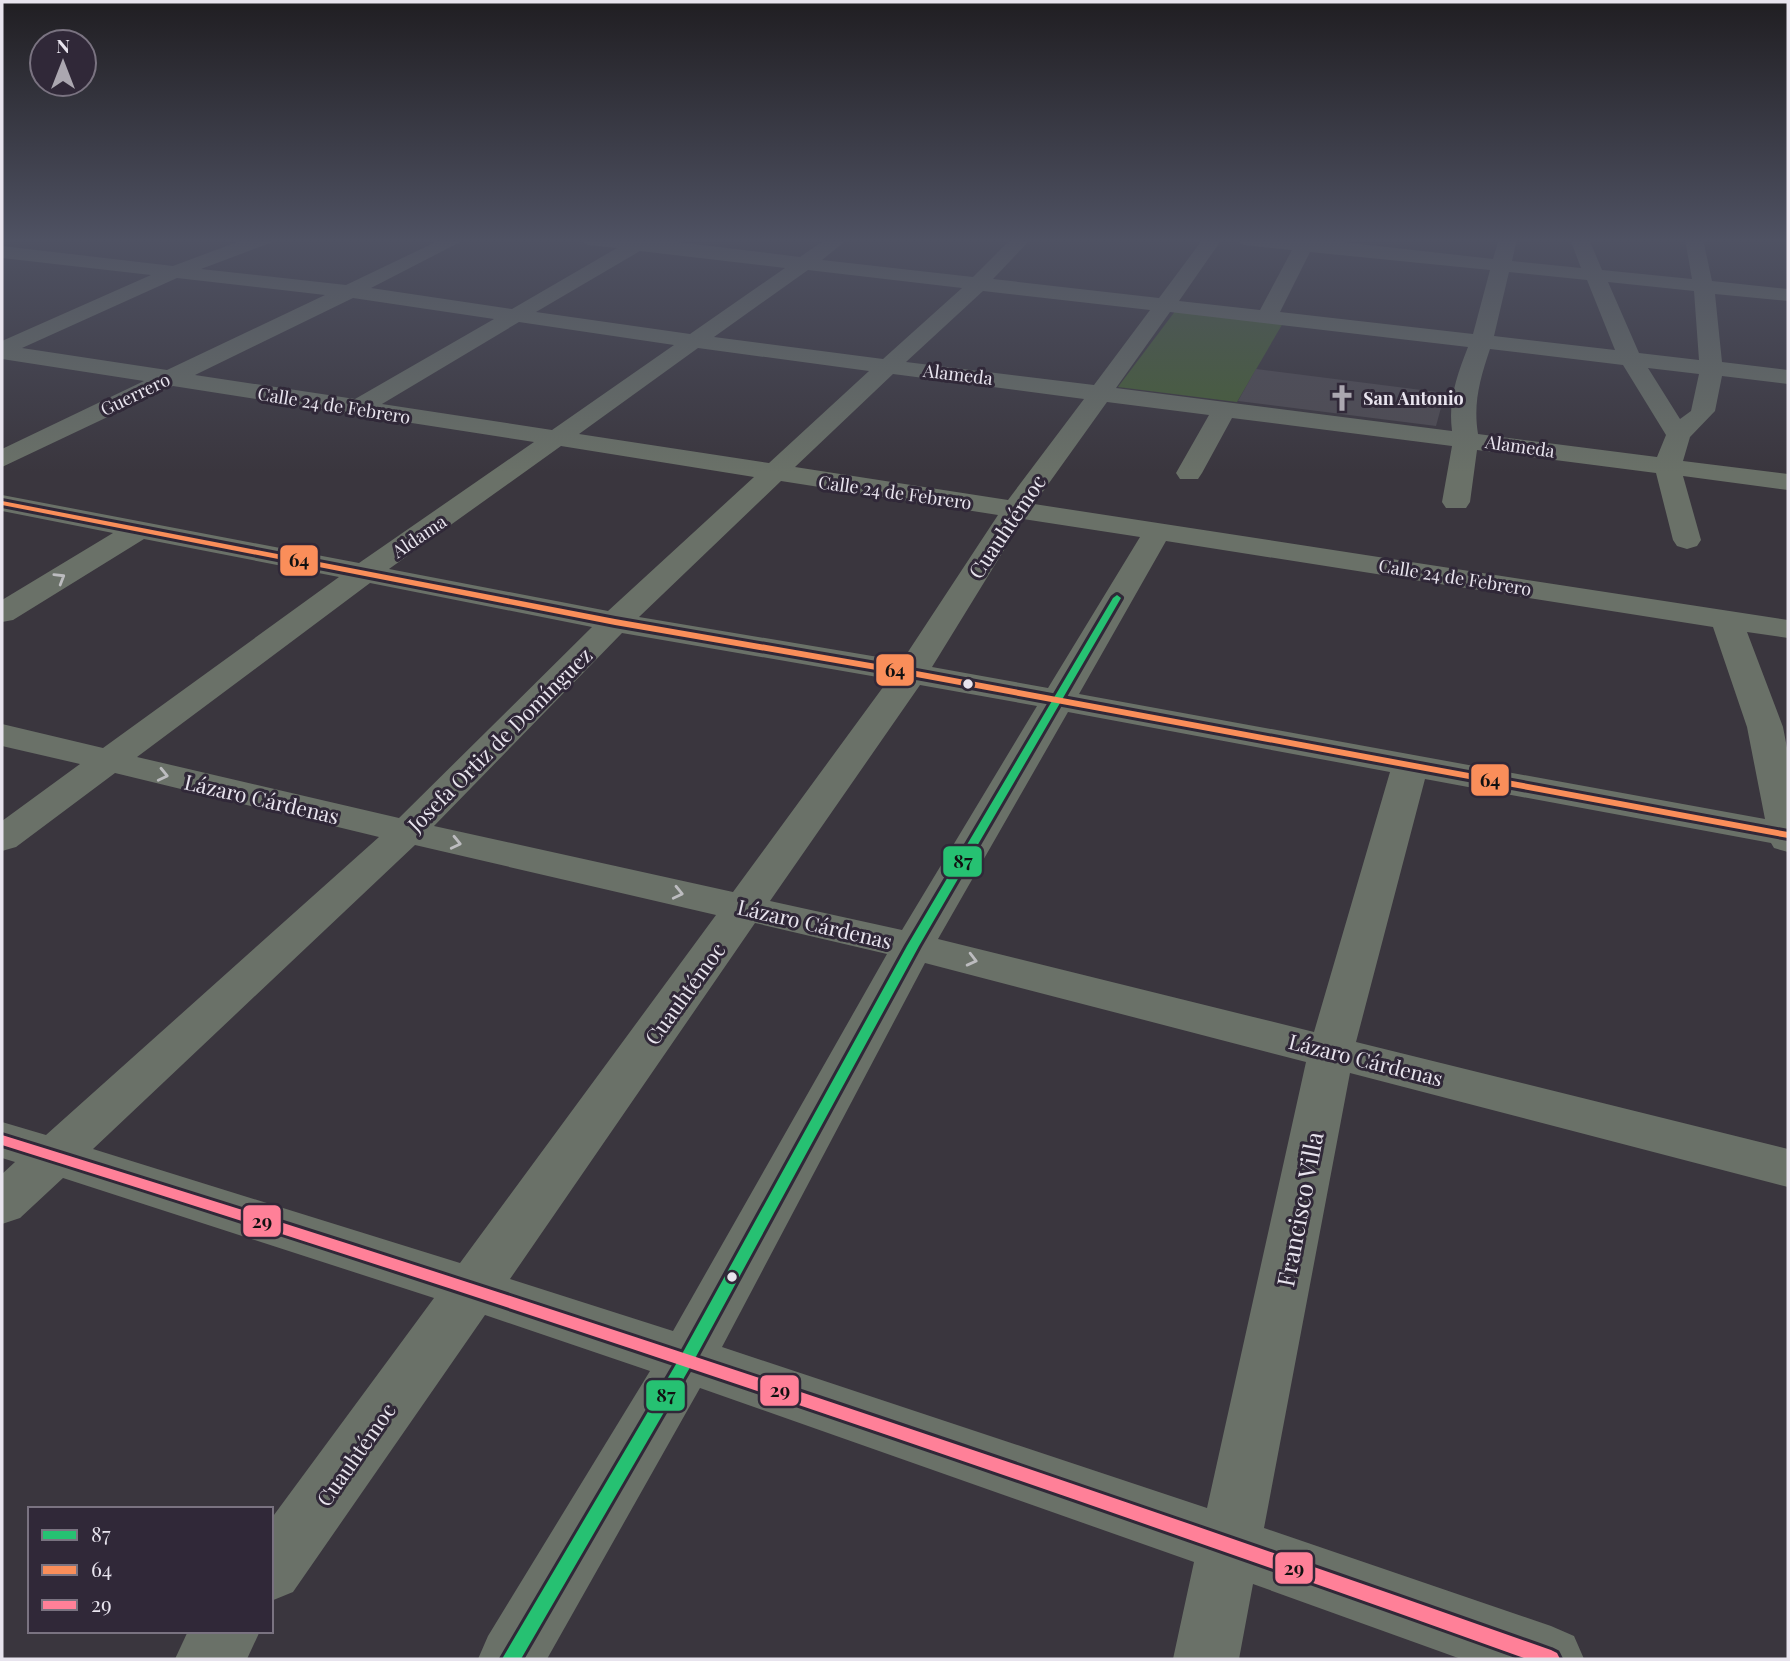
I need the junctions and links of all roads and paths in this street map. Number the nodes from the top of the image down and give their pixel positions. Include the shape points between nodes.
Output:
1 (76, 317) edge
2 (300, 317) edge
3 (515, 317) edge
4 (528, 317) edge
5 (729, 317) edge
6 (941, 317) edge
7 (1157, 317) edge
8 (1272, 317) edge
9 (1487, 317) edge
10 (1612, 317) edge
11 (1706, 317) edge
12 (1482, 340) junction
13 (692, 341) junction
14 (2, 350) edge
15 (1630, 358) junction
16 (888, 365) junction
17 (1710, 368) junction
18 (1788, 377) edge
19 (166, 379) junction
20 (1102, 392) junction
21 (1225, 408) junction
22 (356, 409) junction
23 (1678, 435) junction
24 (1466, 439) junction
25 (557, 440) junction
26 (2, 459) edge
27 (1668, 466) junction
28 (1189, 473) dead end
29 (773, 474) junction
30 (1788, 482) edge
31 (2, 502) edge
32 (1456, 502) dead end
33 (1015, 510) junction
34 (140, 529) junction
35 (1158, 530) junction
36 (1687, 540) dead end
37 (363, 574) junction
38 (2, 613) edge
39 (1727, 621) junction
40 (615, 622) junction
41 (1788, 629) edge
42 (911, 673) junction
43 (1056, 701) junction
44 (2, 735) edge
45 (106, 761) junction
46 (1411, 764) junction
47 (408, 832) junction
48 (1788, 836) edge
49 (2, 839) edge
50 (745, 908) junction
51 (914, 946) junction
52 (1331, 1050) junction
53 (27, 1148) edge
54 (1788, 1168) edge
55 (2, 1205) edge
56 (473, 1289) junction
57 (687, 1359) junction
58 (1231, 1545) junction
59 (273, 1568) edge
60 (227, 1633) edge
61 (208, 1659) edge
62 (511, 1659) edge
63 (1206, 1659) edge
64 (1551, 1659) edge

1 - 14 street
2 - 19 street, Guerrero
3 - 22 street
4 - 13 street, Alameda
5 - 13 street, Aldama
6 - 16 street, Josefa Ortiz de Domínguez
7 - 20 street, Cuauhtémoc
8 - 12 street
9 - 12 street
10 - 15 street
11 - 17 street
12 - 15 street
12 - 24 street via 1466,384 1462,413
13 - 16 street, Alameda
13 - 25 street, Aldama
14 - 19 street, Calle 24 de Febrero
15 - 17 street
15 - 23 street
16 - 20 street, Alameda
16 - 29 street, Josefa Ortiz de Domínguez
17 - 18 street
17 - 23 street via 1703,415
19 - 22 street, Calle 24 de Febrero
19 - 26 street, Guerrero
20 - 21 street, Alameda
20 - 33 street, Cuauhtémoc
21 - 24 street, Alameda
21 - 28 street
22 - 25 street, Calle 24 de Febrero
23 - 27 street
24 - 27 street, Alameda
24 - 32 street
25 - 29 street, Calle 24 de Febrero
25 - 37 street, Aldama
27 - 30 street, Alameda
27 - 36 street
29 - 33 street, Calle 24 de Febrero
29 - 40 street, Josefa Ortiz de Domínguez
31 - 34 street
33 - 35 street, Calle 24 de Febrero
33 - 42 street, Cuauhtémoc
34 - 37 street
38 -> 34 street
35 - 39 street, Calle 24 de Febrero
35 - 43 street
37 - 40 street
37 - 45 street, Aldama
39 - 41 street, Calle 24 de Febrero
39 - 48 street via 1765,727
40 - 42 street
40 - 47 street, Josefa Ortiz de Domínguez
42 - 43 street
42 - 50 street, Cuauhtémoc
43 - 46 street
43 - 51 street
44 - 45 street, Lázaro Cárdenas
45 -> 47 street, Lázaro Cárdenas
45 - 49 street, Aldama
46 - 48 street
46 - 52 street, Francisco Villa
47 -> 50 street, Lázaro Cárdenas
47 - 53 street, Josefa Ortiz de Domínguez
50 - 51 street, Lázaro Cárdenas
50 - 56 street, Cuauhtémoc
51 -> 52 street, Lázaro Cárdenas
51 - 57 street
52 - 54 street, Lázaro Cárdenas
52 - 58 street, Francisco Villa
53 - 55 street, Josefa Ortiz de Domínguez
53 - 56 street
56 - 57 street
56 - 59 street, Cuauhtémoc
57 - 58 street
57 - 62 street
58 - 63 street, Francisco Villa
58 - 64 street
60 - 61 street

